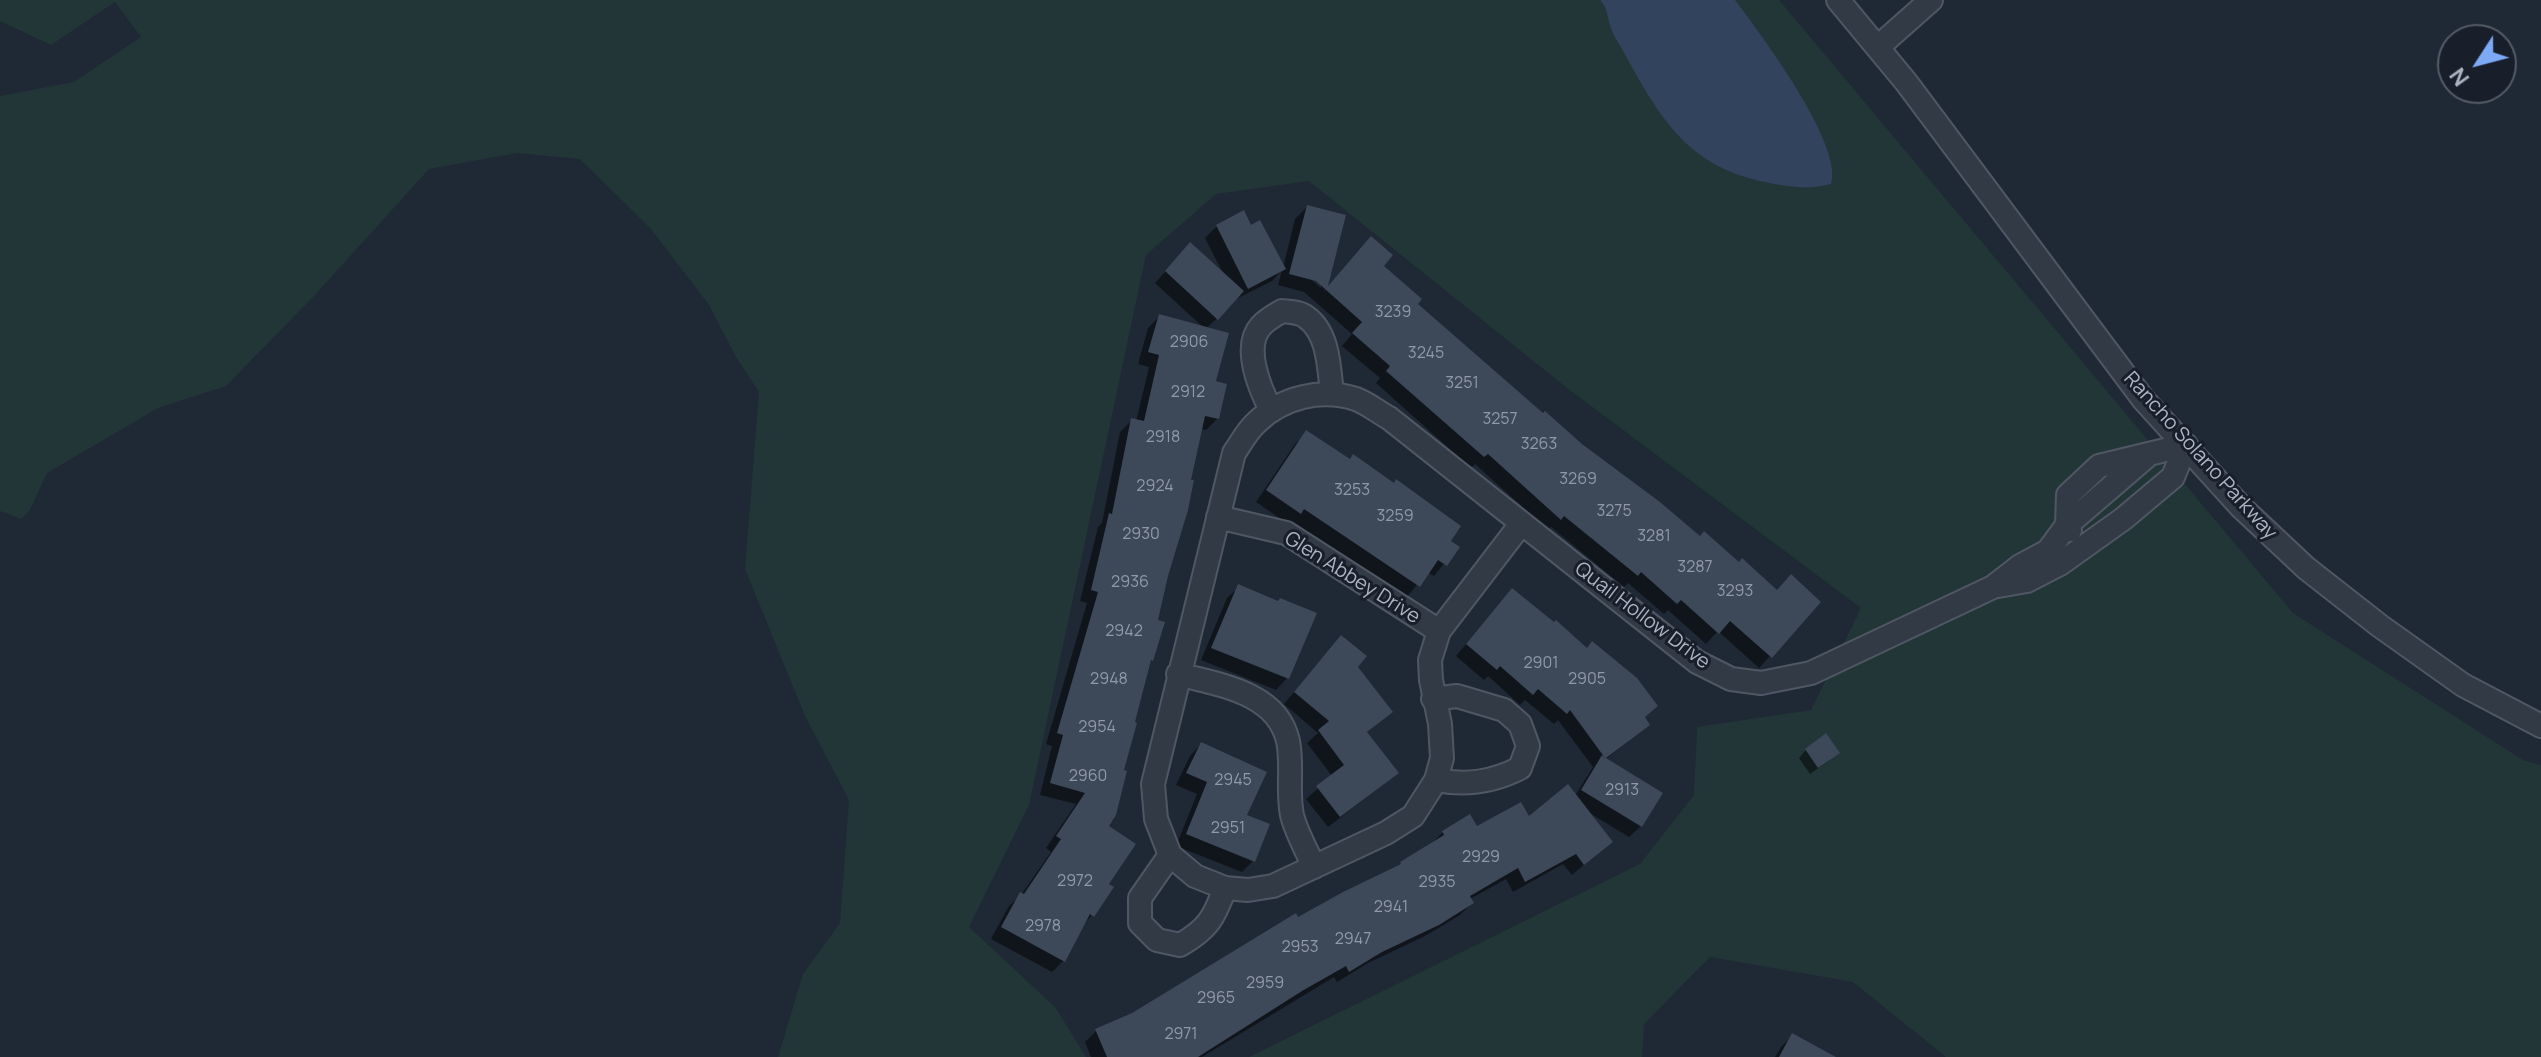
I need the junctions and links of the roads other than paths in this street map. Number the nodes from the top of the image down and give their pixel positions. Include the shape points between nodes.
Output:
1 (1838, 0) edge
2 (1931, 0) edge
3 (1878, 47) junction
4 (1332, 394) junction
5 (1271, 410) junction
6 (2186, 445) junction
7 (1218, 517) junction
8 (1521, 524) junction
9 (2067, 525) junction
10 (2084, 546) junction
11 (1993, 587) junction
12 (1439, 631) junction
13 (1178, 674) junction
14 (1433, 699) junction
15 (2541, 726) edge
16 (1436, 780) junction
17 (1170, 855) junction
18 (1314, 867) junction
19 (1225, 888) junction

1 - 3 street, Rancho Solano Parkway
2 - 3 street
3 - 6 street, Rancho Solano Parkway via 2143,399
4 - 5 street, Quail Hollow Drive via 1299,397
4 - 5 street via 1320,331 1304,315 1282,311 1260,326 1252,349
4 - 8 street, Quail Hollow Drive via 1358,400 1389,418
5 - 7 street, Quail Hollow Drive via 1234,453
6 - 9 street, Quail Hollow Drive via 2099,466 2068,495
6 - 10 street, Quail Hollow Drive via 2173,477
6 - 15 street, Rancho Solano Parkway via 2241,507 2318,578 2463,685
7 - 12 street, Glen Abbey Drive via 1286,533
7 - 13 street, Quail Hollow Drive
8 - 11 street, Quail Hollow Drive via 1697,662 1731,679 1761,683 1811,673
8 - 12 street
9 - 10 street
9 - 11 street, Quail Hollow Drive via 2048,551
10 - 11 street, Quail Hollow Drive via 2027,581
12 - 14 street via 1430,660
13 - 17 street, Quail Hollow Drive via 1153,784 1156,819
13 - 18 street via 1247,693 1281,723 1288,740 1292,816
14 - 16 street via 1442,758
14 - 16 street via 1457,696 1504,710 1520,724 1528,746 1520,768 1498,780
16 - 18 street via 1413,816
17 - 19 street via 1195,876
17 - 19 street via 1140,898 1140,923 1157,940 1180,945 1200,934 1215,915
18 - 19 street via 1273,886

